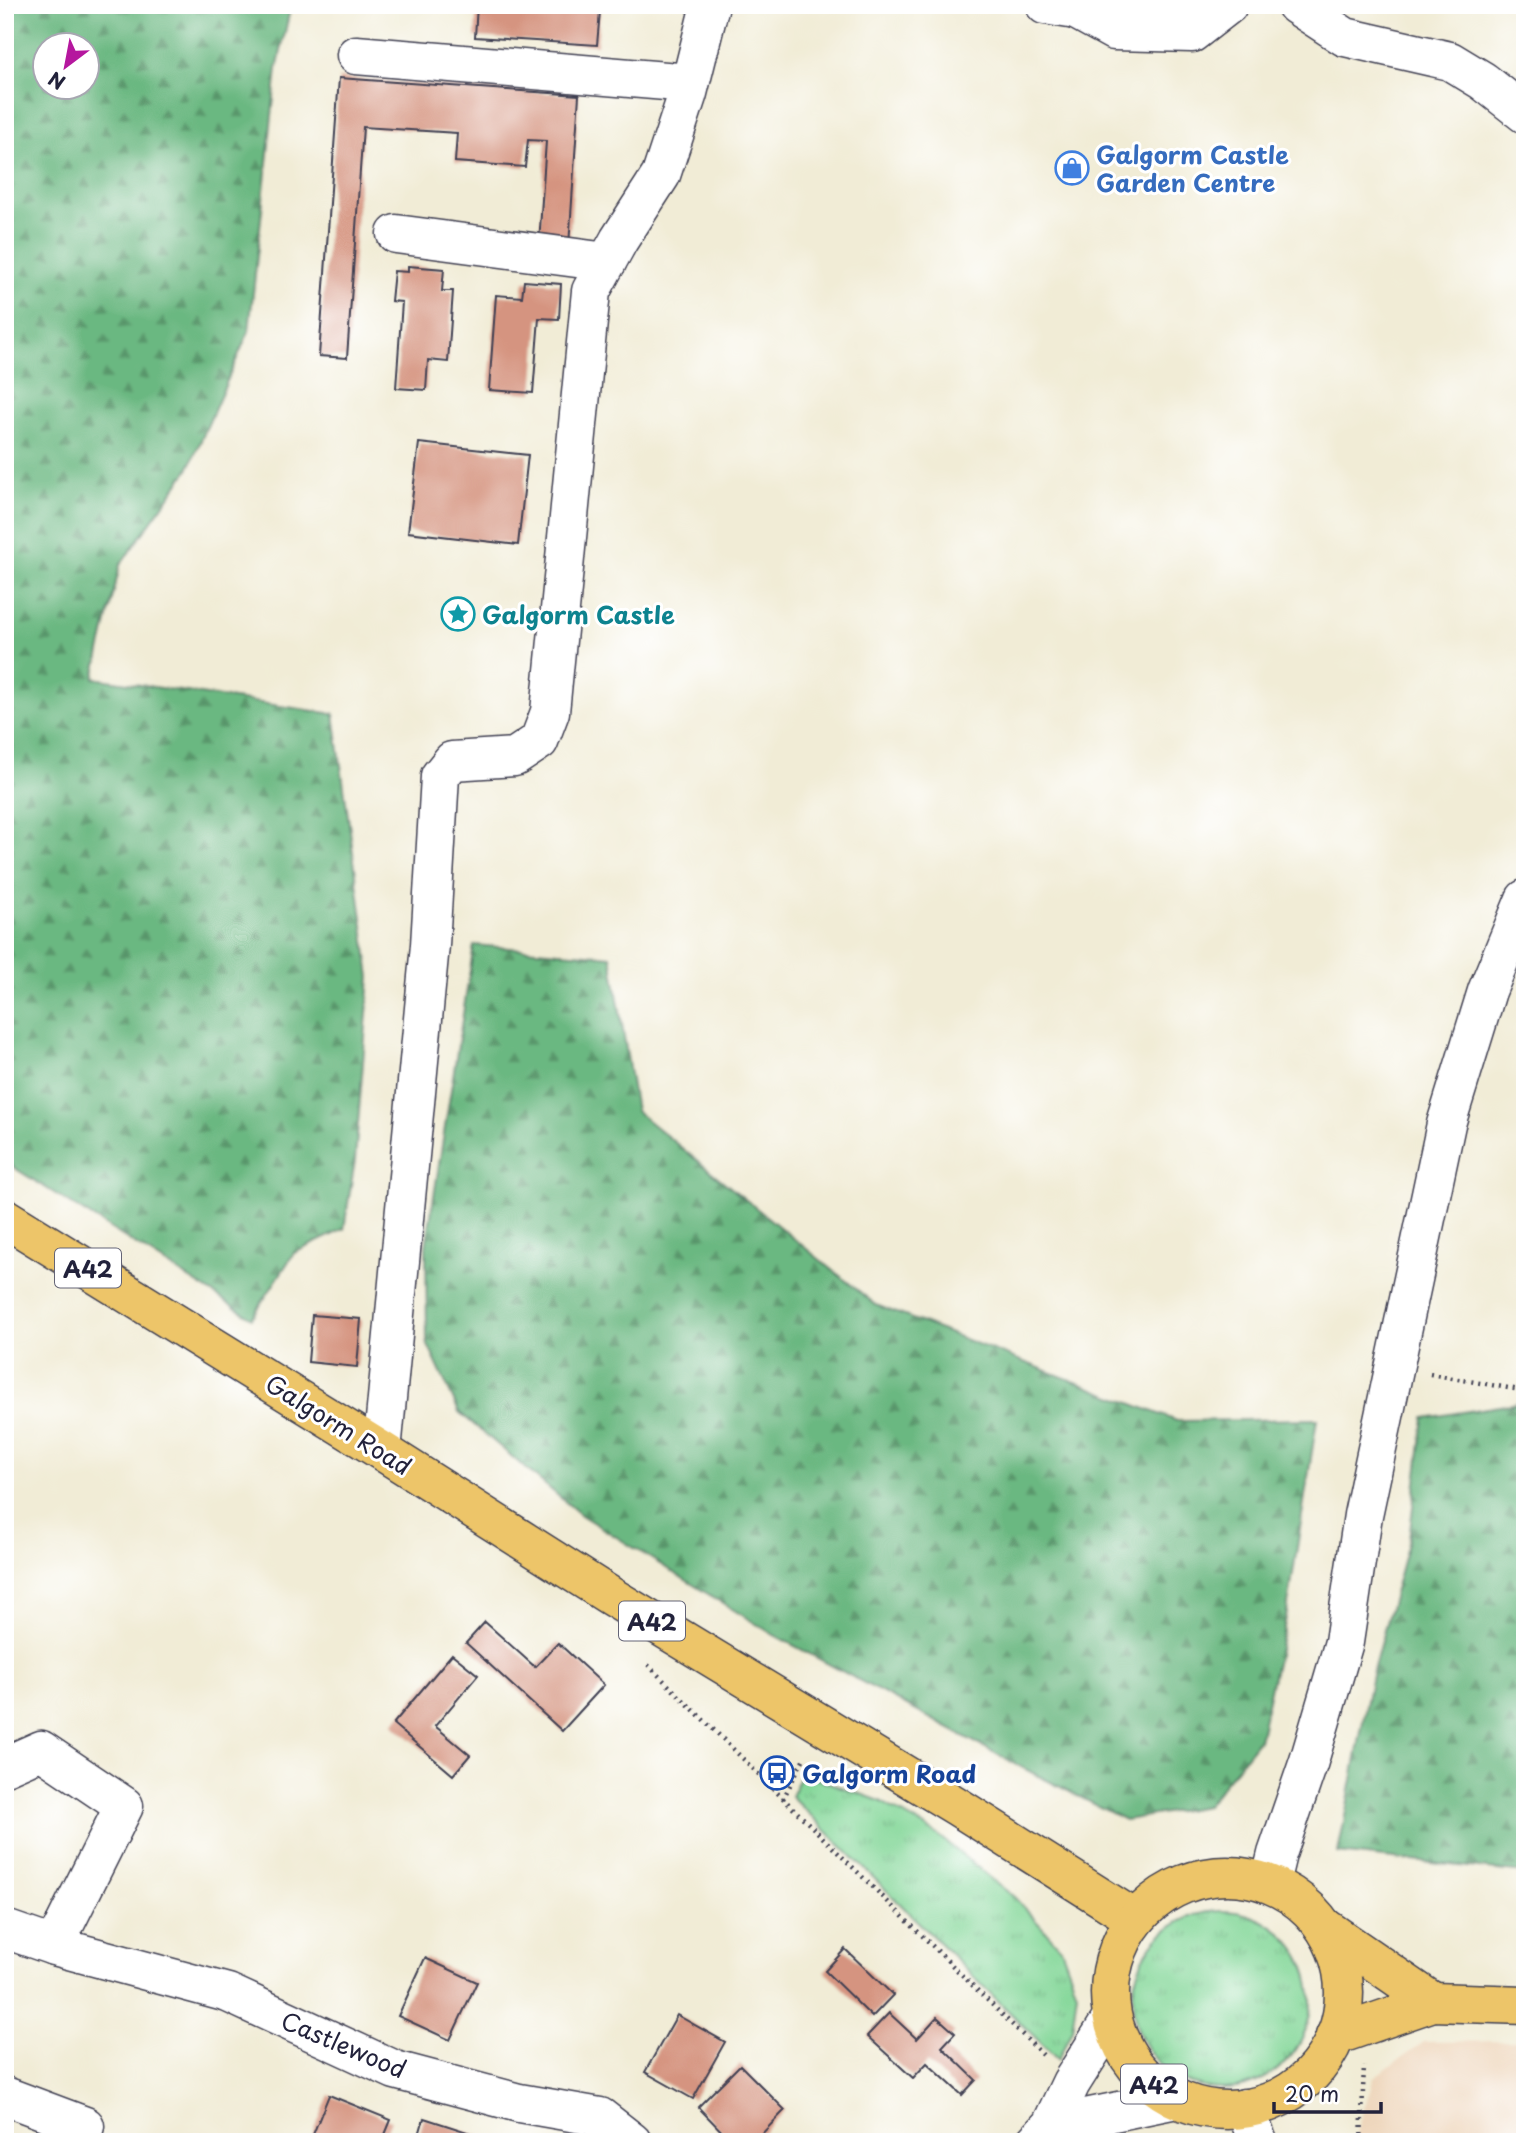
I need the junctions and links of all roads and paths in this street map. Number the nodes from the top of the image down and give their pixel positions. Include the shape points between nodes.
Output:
1 (710, 5) edge
2 (1228, 5) edge
3 (1296, 5) edge
4 (1066, 7) edge
5 (356, 55) dead end
6 (690, 83) junction
7 (1525, 114) edge
8 (396, 234) dead end
9 (607, 262) junction
10 (1525, 899) edge
11 (5, 1218) edge
12 (1395, 1368) junction
13 (1525, 1391) edge
14 (383, 1451) junction
15 (641, 1660) dead end
16 (821, 1724) junction
17 (5, 1766) edge
18 (783, 1799) junction
19 (1270, 1883) junction
20 (1135, 1919) junction
21 (1324, 1927) junction
22 (5, 1929) edge
23 (54, 1946) junction
24 (1433, 2002) junction
25 (1525, 2005) edge
26 (1112, 2018) junction
27 (1350, 2031) junction
28 (1071, 2082) junction
29 (5, 2096) edge
30 (1177, 2099) junction
31 (1252, 2125) edge
32 (1043, 2134) edge
33 (76, 2142) edge
34 (632, 2142) edge
35 (1361, 2142) edge

1 - 6 street
2 - 4 street via 1192,33 1114,31
3 - 7 street via 1345,37 1450,61
5 - 6 street
6 - 9 street via 661,174
8 - 9 street
9 - 14 street via 591,291 550,712 539,741 515,757 452,761 439,776 430,945
10 - 12 street via 1487,992 1446,1124
11 - 14 main road, Galgorm Road / A42
12 - 13 path
12 - 19 street via 1363,1515 1344,1642
14 - 16 main road, Galgorm Road / A42
15 - 18 path
16 - 18 path
16 - 20 main road, Galgorm Road / A42
17 - 23 street via 41,1750 124,1806
18 - 28 path
19 - 20 main road, A42 via 1234,1875 1197,1879 1163,1894
19 - 21 main road, A42 via 1301,1901
20 - 26 main road, A42 via 1118,1950 1110,1984
21 - 24 main road, A42
21 - 27 main road, A42 via 1339,1958 1345,1993 1340,2026
22 - 23 street, Castlewood
23 - 34 street, Castlewood via 228,1993 394,2070 519,2103 600,2118
24 - 25 main road
24 - 27 main road
26 - 28 street
26 - 30 main road, A42 via 1126,2052 1148,2080
27 - 31 main road, A42 via 1305,2081 1277,2099
27 - 35 path
28 - 32 street
29 - 33 street via 85,2126
30 - 31 main road, A42
30 - 32 street

